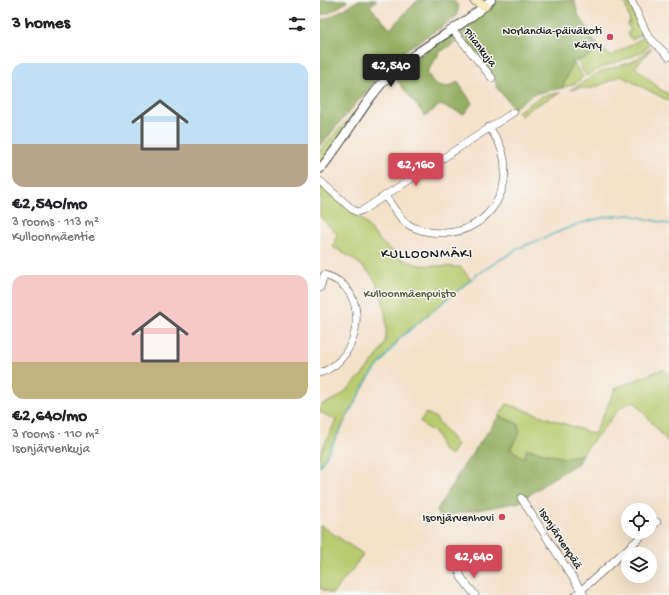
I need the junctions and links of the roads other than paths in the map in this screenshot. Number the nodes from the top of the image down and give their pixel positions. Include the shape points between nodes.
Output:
1 (474, 0) edge
2 (631, 0) edge
3 (486, 2) edge
4 (453, 30) junction
5 (669, 57) edge
6 (492, 78) dead end
7 (514, 112) dead end
8 (489, 127) junction
9 (320, 169) edge
10 (320, 181) edge
11 (385, 196) junction
12 (320, 288) edge
13 (320, 373) edge
14 (521, 498) dead end
15 (639, 539) edge
16 (459, 570) dead end
17 (581, 593) edge
18 (475, 595) edge

1 - 3 main road
2 - 5 street via 648,36
3 - 4 street
4 - 6 street, Piiankuja
4 - 9 street via 404,63 382,83
7 - 8 street
8 - 11 street
8 - 11 street via 499,143 503,158 504,184 497,202 483,220 460,230 426,232 406,223
10 - 11 street via 357,212
12 - 13 street via 324,275 348,289 355,303 357,321 347,351 333,367
14 - 17 street, Isonjärvenpää
15 - 17 street
16 - 18 street via 461,577

